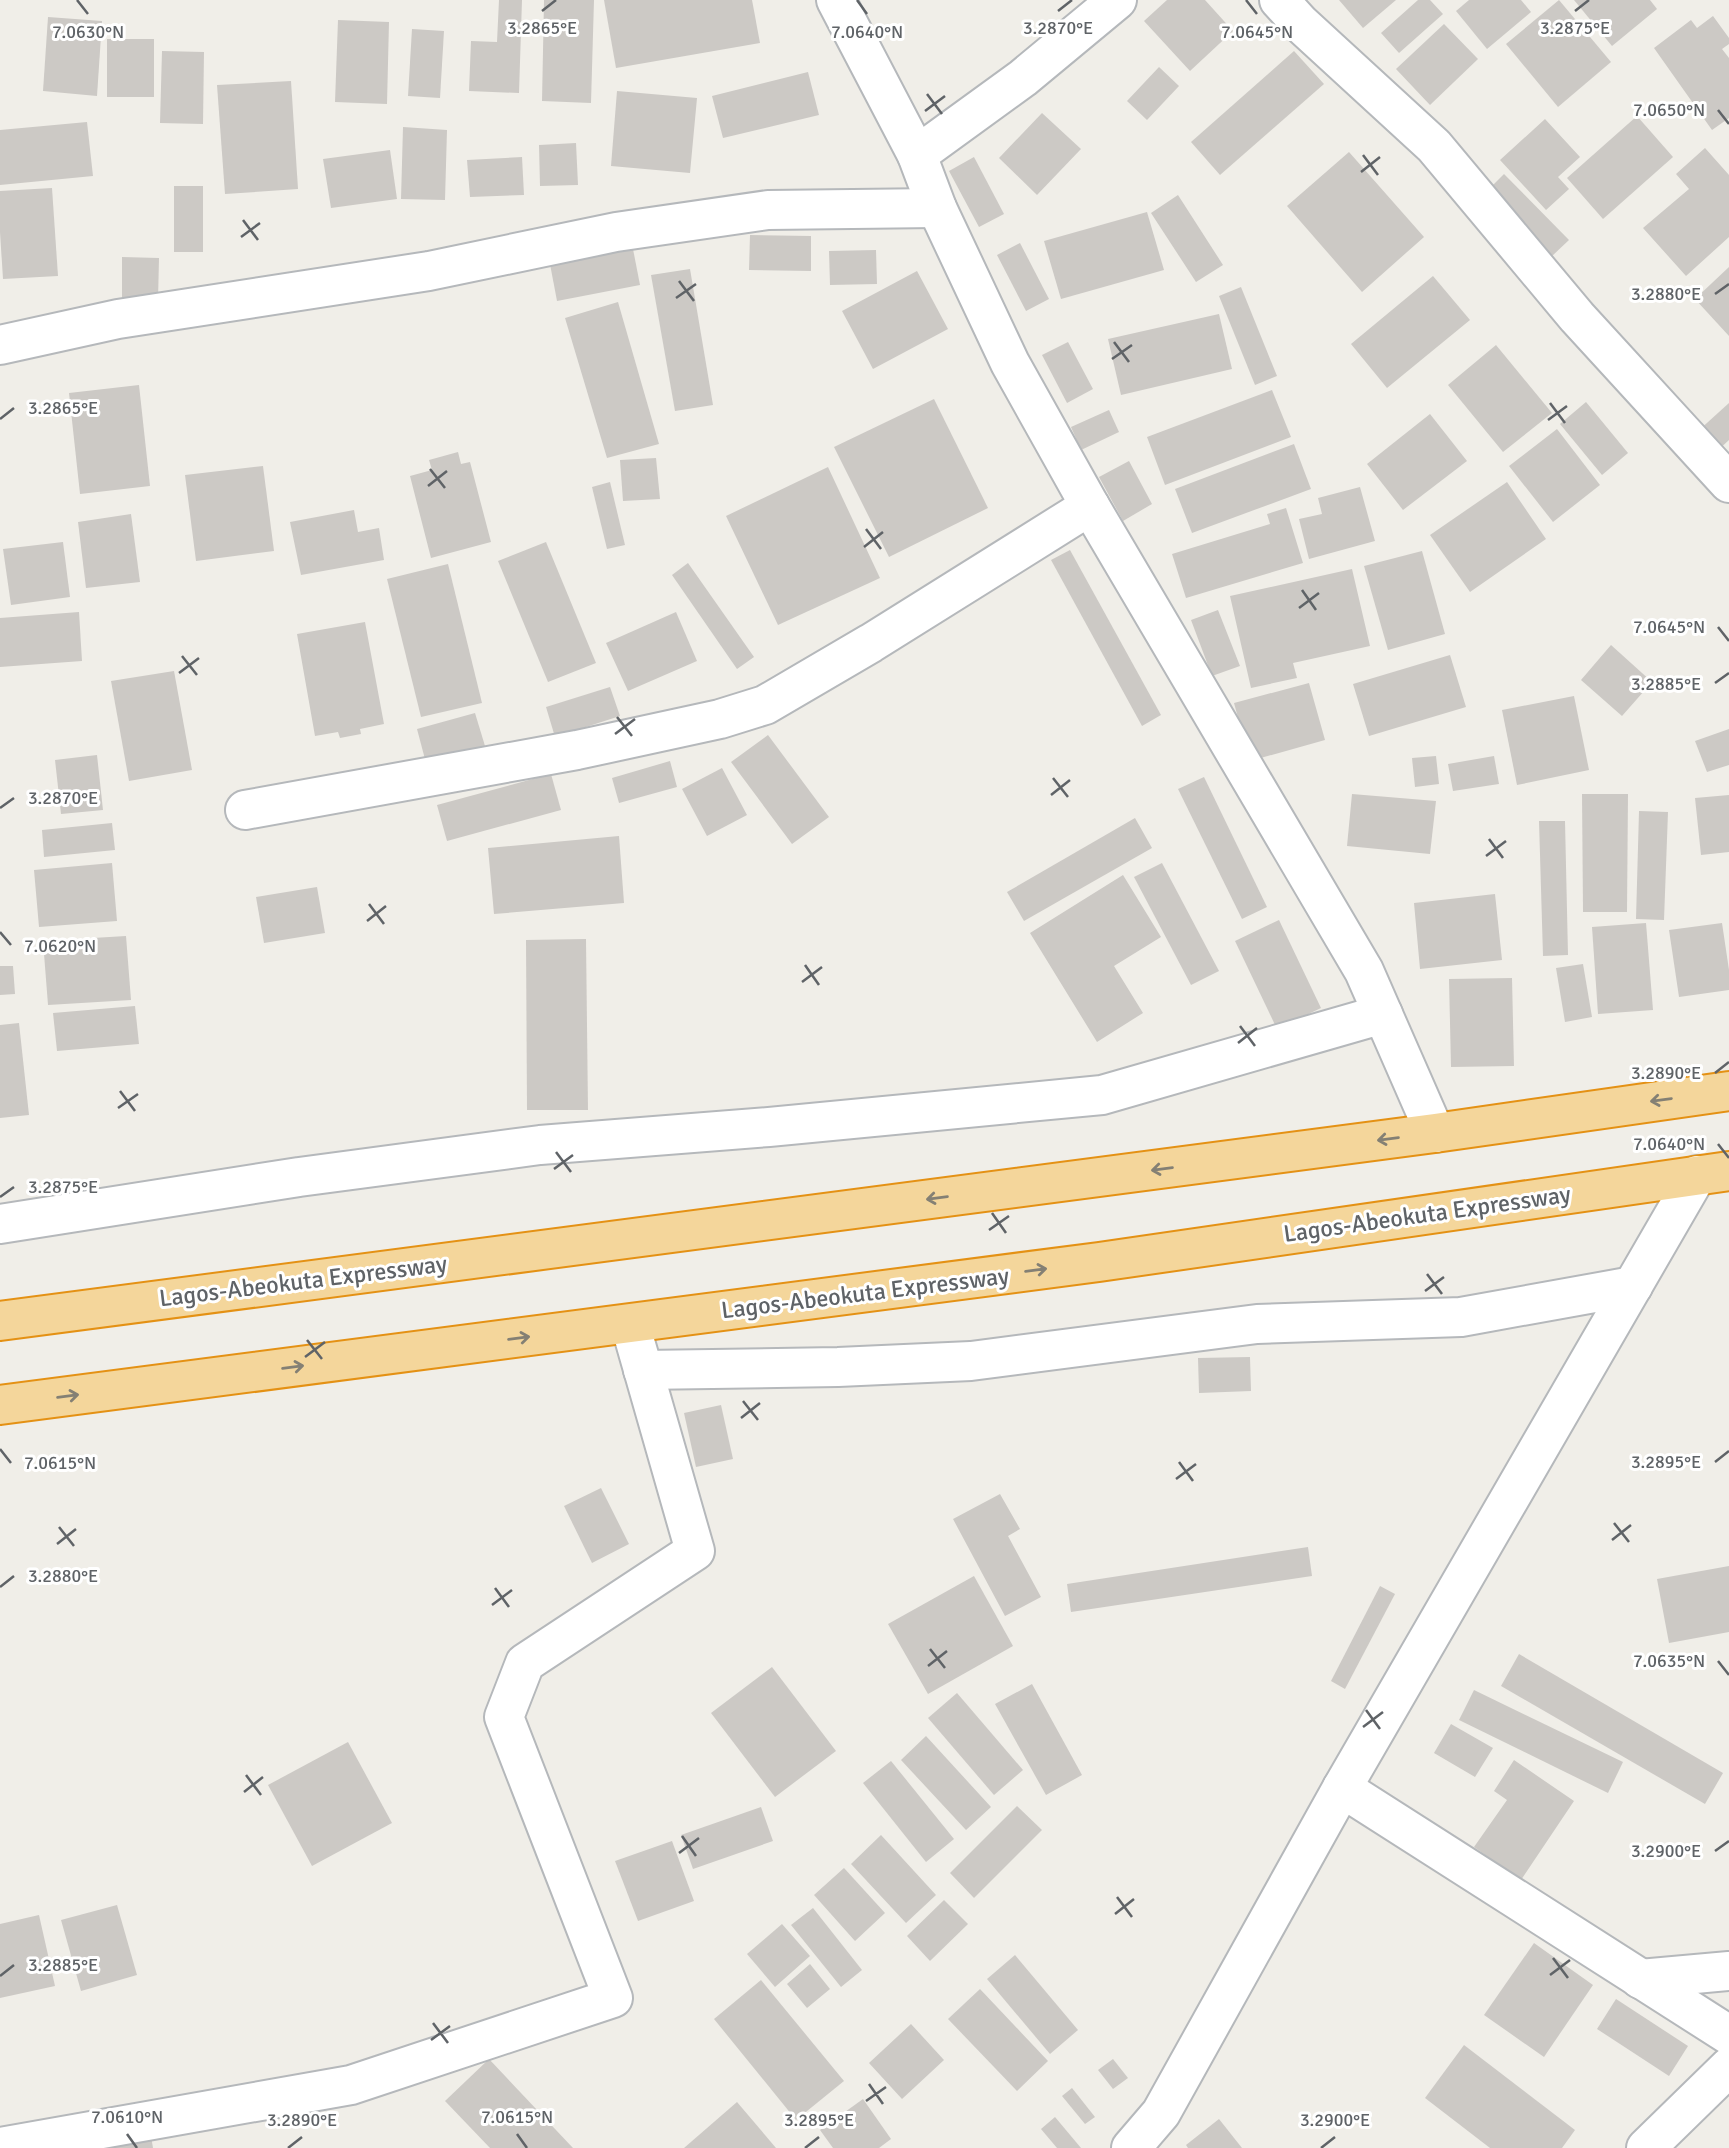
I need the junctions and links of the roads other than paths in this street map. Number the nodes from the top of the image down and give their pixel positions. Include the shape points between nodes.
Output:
1 (836, 0) edge
2 (1117, 0) edge
3 (1279, 0) edge
4 (917, 155) junction
5 (937, 208) junction
6 (0, 345) edge
7 (1729, 483) edge
8 (1090, 506) junction
9 (245, 810) dead end
10 (1383, 1014) junction
11 (1729, 1091) edge
12 (1435, 1133) junction
13 (1713, 1173) edge
14 (0, 1224) edge
15 (1633, 1286) junction
16 (0, 1321) edge
17 (630, 1324) junction
18 (643, 1370) junction
19 (0, 1405) edge
20 (1342, 1788) junction
21 (1729, 1971) edge
22 (1640, 1979) junction
23 (1729, 2035) edge
24 (1729, 2067) edge
25 (0, 2147) edge
26 (1131, 2148) edge
27 (1646, 2148) edge

1 - 4 street
2 - 4 street via 1023,78
3 - 7 street via 1434,146 1577,317
4 - 5 street
5 - 6 street via 768,210 630,230 429,271 170,310
5 - 8 street via 1010,363
8 - 9 street via 765,705 577,750
8 - 10 street via 1364,971
10 - 12 street
10 - 14 street via 1102,1094 540,1145
11 -> 12 highway, Lagos-Abeokuta Expressway
12 -> 16 highway, Lagos-Abeokuta Expressway
13 - 15 street
17 -> 13 highway, Lagos-Abeokuta Expressway
15 - 18 street via 1461,1317 1257,1324 971,1361
15 - 20 street
17 - 18 street
19 -> 17 highway, Lagos-Abeokuta Expressway
18 - 25 street via 695,1551 525,1663 504,1717 613,1998 352,2085
20 - 22 street
20 - 26 street via 1161,2113
21 - 22 street
22 - 23 street
24 - 27 street

